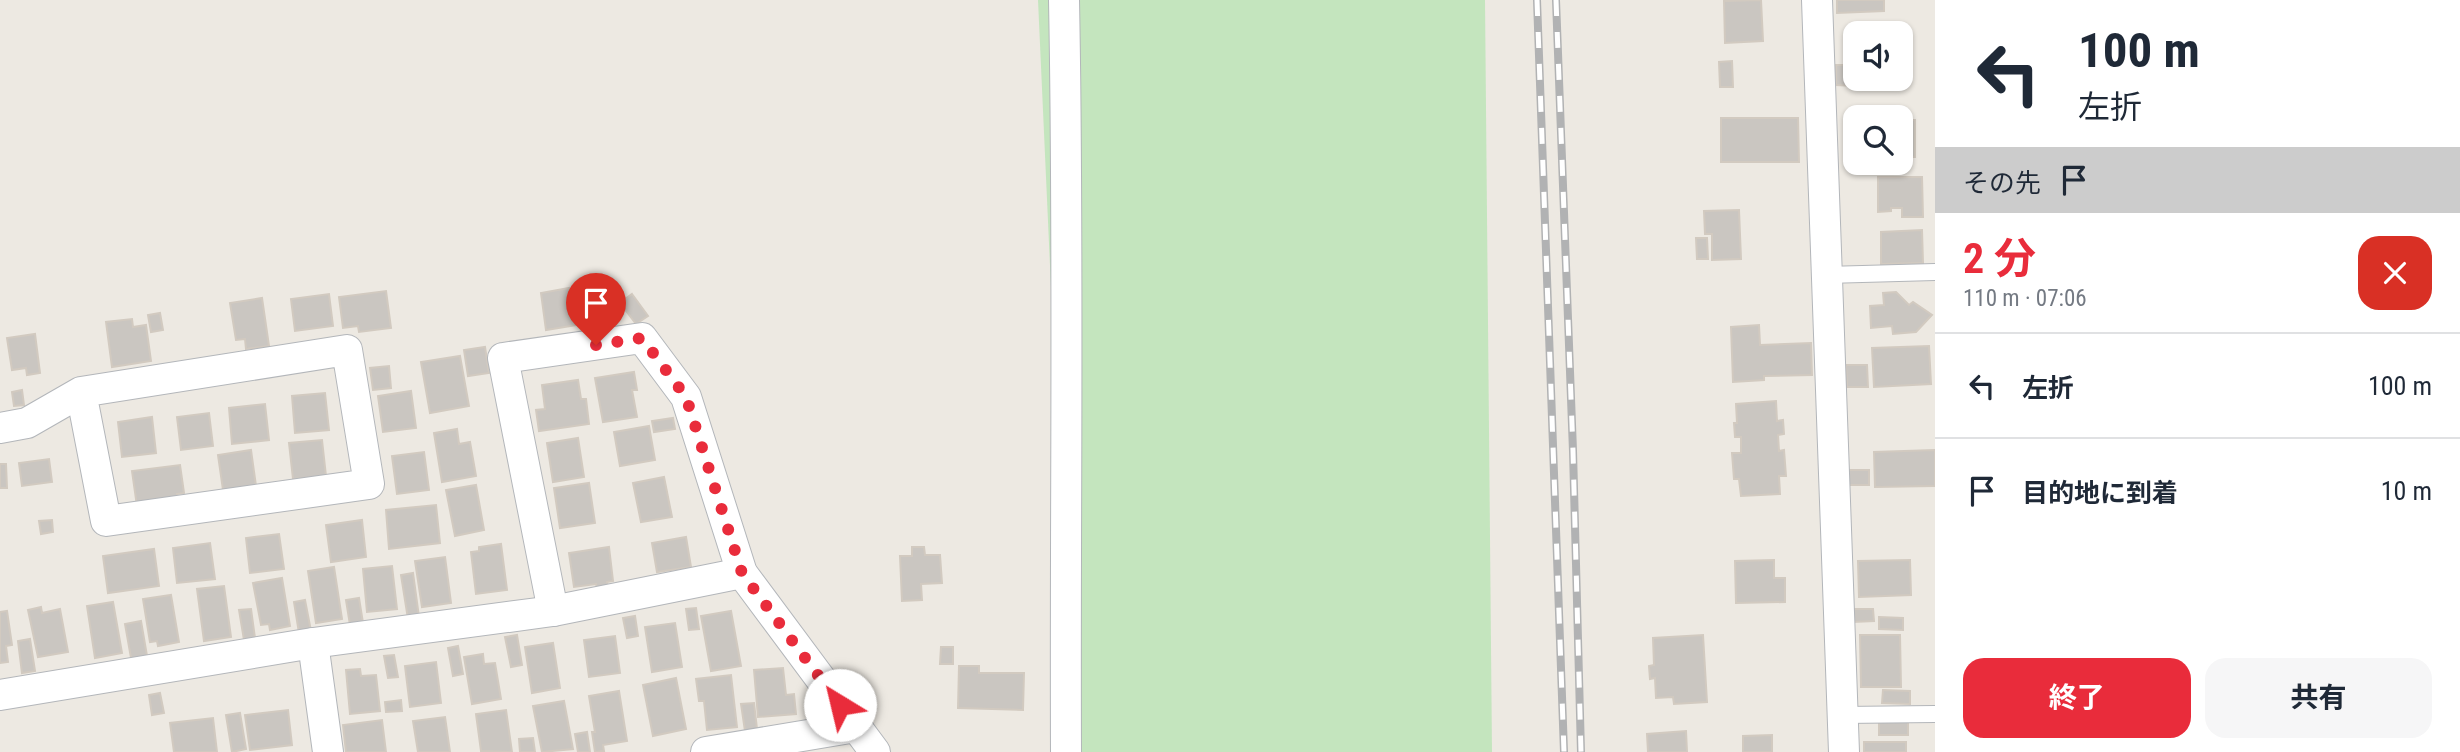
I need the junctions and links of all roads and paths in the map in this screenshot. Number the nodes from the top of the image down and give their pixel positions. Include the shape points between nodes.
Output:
1 (1064, 0) edge
2 (1818, 0) edge
3 (1935, 272) edge
4 (1826, 275) junction
5 (81, 392) junction
6 (0, 428) edge
7 (742, 573) junction
8 (553, 611) junction
9 (313, 643) junction
10 (0, 695) edge
11 (1935, 714) edge
12 (1842, 715) junction
13 (856, 727) junction
14 (719, 751) edge
15 (328, 752) edge
16 (875, 752) edge
17 (1066, 752) edge
18 (1844, 752) edge

1 - 17 street
2 - 4 street
3 - 4 lane
4 - 12 street
5 - 5 street via 106,521 369,484 347,349
5 - 6 street via 27,423
7 - 8 street
7 - 8 street via 686,397 642,338 503,358
7 - 13 street
8 - 9 street
9 - 10 street
9 - 15 street
11 - 12 lane
12 - 18 street
13 - 14 street
13 - 16 street

